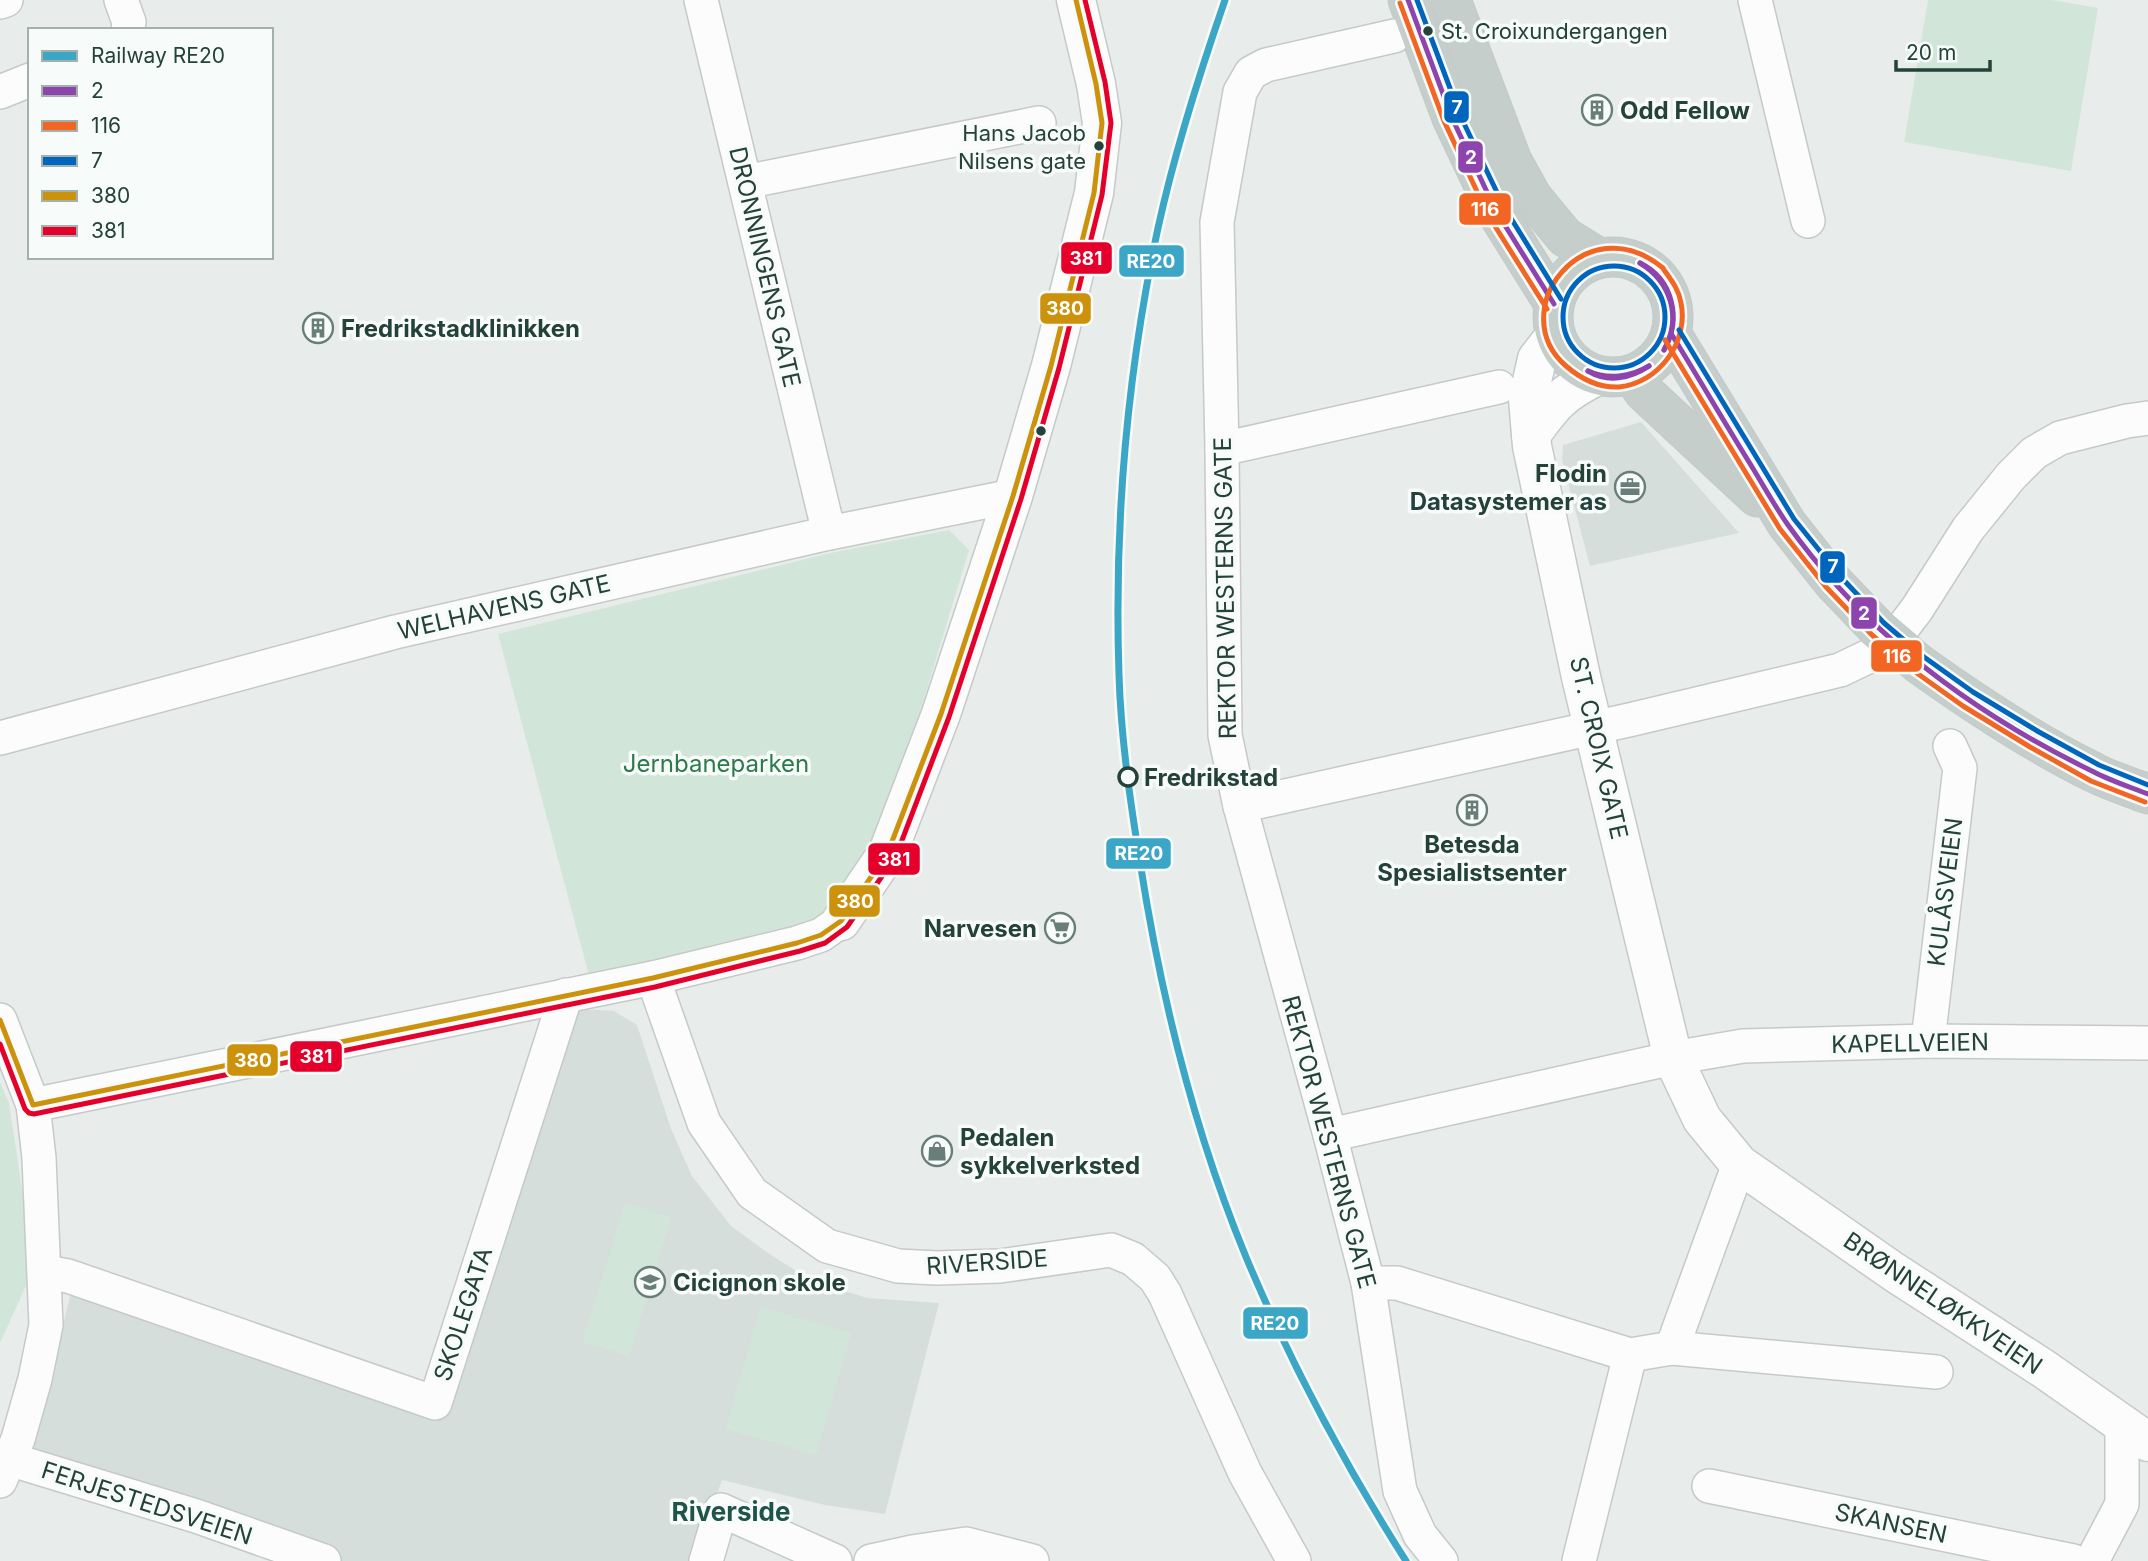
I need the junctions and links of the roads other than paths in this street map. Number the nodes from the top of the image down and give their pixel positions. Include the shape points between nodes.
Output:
1 (6, 0) edge
2 (121, 0) edge
3 (701, 0) edge
4 (1076, 0) edge
5 (1408, 0) edge
6 (1451, 0) edge
7 (1755, 0) edge
8 (0, 2) edge
9 (128, 28) edge
10 (1394, 36) dead end
11 (28, 81) edge
12 (0, 92) edge
13 (1039, 123) dead end
14 (745, 182) junction
15 (1808, 221) dead end
16 (1599, 258) junction
17 (1554, 320) junction
18 (1672, 335) junction
19 (1614, 376) junction
20 (1499, 387) dead end
21 (2148, 418) edge
22 (1531, 435) junction
23 (1222, 449) junction
24 (1013, 496) junction
25 (1787, 524) junction
26 (829, 533) junction
27 (1593, 727) junction
28 (0, 738) edge
29 (1950, 746) dead end
30 (2148, 794) edge
31 (1240, 806) junction
32 (841, 921) joint
33 (653, 978) junction
34 (566, 995) junction
35 (0, 1020) edge
36 (1928, 1041) junction
37 (2148, 1043) edge
38 (1673, 1058) junction
39 (33, 1105) junction
40 (1330, 1135) junction
41 (1739, 1164) junction
42 (46, 1272) junction
43 (1368, 1283) junction
44 (1672, 1348) junction
45 (1630, 1355) junction
46 (1936, 1372) dead end
47 (2135, 1433) edge
48 (5, 1470) edge
49 (1709, 1486) dead end
50 (2135, 1499) edge
51 (324, 1561) edge
52 (706, 1561) edge
53 (835, 1561) edge
54 (871, 1561) edge
55 (1032, 1561) edge
56 (1294, 1561) edge
57 (1441, 1561) edge
58 (1579, 1561) edge
59 (2073, 1561) edge
60 (2092, 1561) edge

1 - 8 street
2 - 9 street
3 - 14 street, DRONNINGENS GATE
4 - 24 street via 1102,123 1094,193
5 - 17 highway via 1452,118
6 - 16 highway via 1511,161 1532,197 1565,237
7 - 15 street
10 - 23 street, REKTOR WESTERNS GATE via 1266,65 1251,73 1240,92 1217,222
11 - 12 street
13 - 14 street
14 - 26 street, DRONNINGENS GATE
16 - 17 highway via 1578,267 1562,283
16 - 18 highway via 1620,256 1657,275 1669,293
17 - 19 highway via 1564,354 1579,368
17 - 22 street, ST. CROIX GATE via 1537,359 1528,399
18 - 19 highway via 1649,367
18 - 25 highway
19 - 22 street via 1573,388 1550,408
19 - 25 highway via 1644,392
20 - 23 street
21 - 27 street via 2060,438 2034,453 1968,529 1888,647 1840,670
22 - 27 street, ST. CROIX GATE
23 - 31 street, REKTOR WESTERNS GATE via 1225,735
24 - 26 street, WELHAVENS GATE
24 - 32 street via 955,676 888,852
25 - 30 highway, bridge via 1833,582 1919,664 2035,740 2095,773
26 - 28 street, WELHAVENS GATE via 395,632
27 - 31 street
27 - 38 street, ST. CROIX GATE
29 - 36 street, KULÅSVEIEN via 1960,768
31 - 40 street, REKTOR WESTERNS GATE
32 - 33 street via 821,935 797,943
33 - 34 street
33 - 56 street, RIVERSIDE via 704,1123 752,1193 827,1246 898,1266 937,1268 1000,1266 1111,1250 1132,1259 1155,1278 1245,1473
34 - 39 street
34 - 42 street, SKOLEGATA via 435,1403
35 - 39 street, FERJESTEDSVEIEN
36 - 37 street, KAPELLVEIEN
36 - 38 street, KAPELLVEIEN via 1743,1046
38 - 40 street, KAPELLVEIEN
38 - 41 street, BRØNNELØKKVEIEN via 1702,1119
39 - 42 street, FERJESTEDSVEIEN
40 - 43 street, REKTOR WESTERNS GATE
41 - 44 street
41 - 47 street, BRØNNELØKKVEIEN
42 - 48 street, FERJESTEDSVEIEN via 46,1325 35,1379
43 - 45 street via 1397,1283
43 - 57 street, REKTOR WESTERNS GATE via 1400,1492 1420,1535
44 - 45 street
44 - 46 street
45 - 58 street
47 - 50 street
48 - 51 street, FERJESTEDSVEIEN via 196,1516
49 - 59 street, SKANSEN
50 - 60 street
52 - 53 street via 721,1510
54 - 55 street via 966,1544

